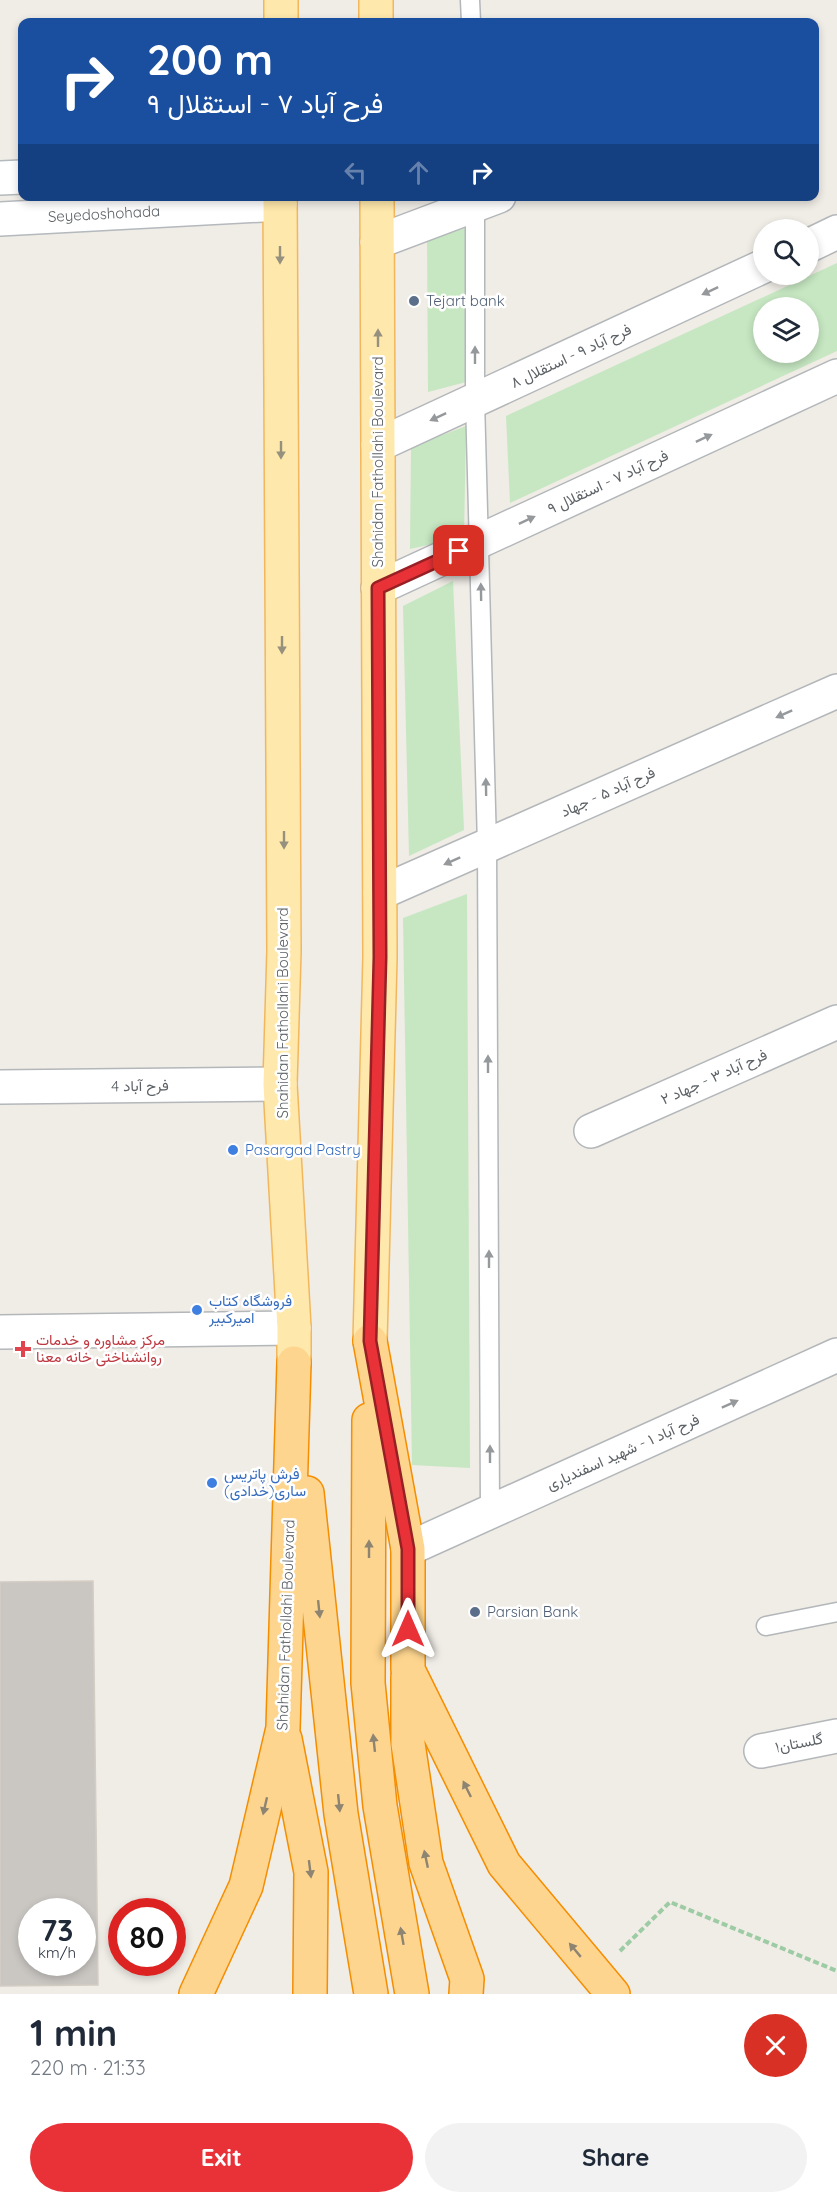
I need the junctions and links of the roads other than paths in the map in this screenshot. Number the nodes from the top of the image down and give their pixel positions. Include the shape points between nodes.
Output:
1 (281, 0) edge
2 (376, 0) edge
3 (470, 0) edge
4 (281, 18) edge
5 (376, 18) edge
6 (471, 18) edge
7 (18, 177) edge
8 (0, 178) edge
9 (253, 201) edge
10 (280, 201) edge
11 (377, 201) edge
12 (478, 201) edge
13 (483, 201) edge
14 (198, 203) edge
15 (0, 219) edge
16 (837, 232) edge
17 (819, 241) edge
18 (377, 242) junction
19 (753, 272) edge
20 (837, 376) edge
21 (475, 400) junction
22 (378, 446) junction
23 (480, 542) junction
24 (378, 588) junction
25 (837, 691) edge
26 (487, 845) junction
27 (380, 893) junction
28 (837, 1022) edge
29 (280, 1084) junction
30 (0, 1087) edge
31 (591, 1131) dead end
32 (294, 1328) junction
33 (0, 1332) edge
34 (370, 1341) junction
35 (837, 1355) edge
36 (294, 1363) junction
37 (490, 1512) junction
38 (408, 1549) junction
39 (837, 1612) edge
40 (766, 1626) dead end
41 (408, 1670) junction
42 (284, 1728) junction
43 (837, 1736) edge
44 (762, 1751) dead end
45 (605, 1984) edge
46 (196, 1994) edge
47 (310, 1994) edge
48 (371, 1994) edge
49 (412, 1994) edge
50 (466, 1994) edge

1 - 4 main road
2 - 5 main road
3 - 6 lane
7 - 8 street
9 - 14 street, Seyedoshohada
10 -> 29 main road, Shahidan Fathollahi Boulevard via 284,951
11 - 18 main road, Shahidan Fathollahi Boulevard
12 - 18 street
21 -> 13 lane
14 - 15 street, Seyedoshohada
16 - 17 street
22 -> 18 main road, Shahidan Fathollahi Boulevard
19 -> 21 street, فرح آباد ۹ - استقلال ۸
23 -> 20 street, فرح آباد ۷ - استقلال ۹
21 -> 22 street, فرح آباد ۹ - استقلال ۸
21 - 23 lane
22 - 24 main road, Shahidan Fathollahi Boulevard
23 - 24 street, فرح آباد ۷ - استقلال ۹
26 -> 23 lane
24 - 27 main road, Shahidan Fathollahi Boulevard
25 -> 26 street, فرح آباد ۵ - جهاد
26 -> 27 street, فرح آباد ۵ - جهاد
37 -> 26 lane
27 - 34 main road, Shahidan Fathollahi Boulevard
28 - 31 street, فرح آباد ۳ - جهاد ۲
29 - 30 street, فرح آباد 4
29 - 32 main road, Shahidan Fathollahi Boulevard
32 - 33 street
32 - 36 main road, Shahidan Fathollahi Boulevard
34 - 38 highway, Shahidan Fathollahi Boulevard
49 -> 34 highway via 380,1806 368,1683
37 -> 35 street, فرح آباد ۱ - شهید اسفندیاری
36 - 42 highway, Shahidan Fathollahi Boulevard
36 -> 48 highway via 341,1814
37 - 38 street, فرح آباد ۱ - شهید اسفندیاری
38 - 41 highway, Shahidan Fathollahi Boulevard
39 - 40 lane
45 -> 41 highway, Shahidan Fathollahi Boulevard via 504,1864
50 -> 41 highway via 467,1979 426,1863 408,1744
42 -> 46 highway, Shahidan Fathollahi Boulevard via 246,1886
42 -> 47 highway via 311,1872
43 - 44 street, گلستان۱

